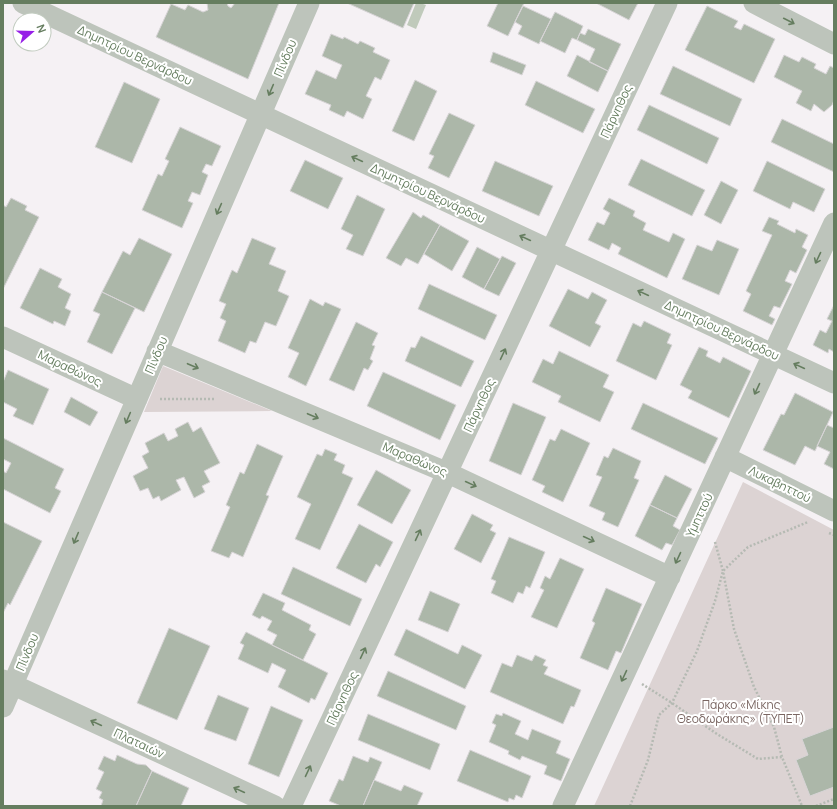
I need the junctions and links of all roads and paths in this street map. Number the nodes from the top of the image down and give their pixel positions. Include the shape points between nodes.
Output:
1 (22, 3) edge
2 (309, 3) edge
3 (667, 3) edge
4 (754, 3) edge
5 (834, 44) edge
6 (260, 114) junction
7 (834, 223) edge
8 (551, 250) junction
9 (3, 337) edge
10 (157, 351) junction
11 (773, 354) junction
12 (834, 382) edge
13 (137, 399) junction
14 (220, 399) dead end
15 (725, 457) junction
16 (448, 472) junction
17 (834, 511) edge
18 (809, 522) dead end
19 (828, 532) dead end
20 (834, 535) edge
21 (715, 542) dead end
22 (722, 571) junction
23 (670, 576) junction
24 (625, 673) junction
25 (8, 682) edge
26 (672, 703) junction
27 (3, 707) edge
28 (782, 757) junction
29 (834, 799) edge
30 (275, 806) edge
31 (291, 806) edge
32 (563, 806) edge
33 (630, 806) edge
34 (802, 806) edge
35 (816, 806) edge

1 - 6 street, Δημητρίου Βερνάρδου
2 -> 6 street, Πίνδου
3 - 8 street, Πάρνηθος
4 -> 5 street
8 -> 6 street, Δημητρίου Βερνάρδου
6 -> 10 street, Πίνδου
7 -> 11 street, Υμηττού
11 -> 8 street, Δημητρίου Βερνάρδου
16 -> 8 street, Πάρνηθος
9 - 13 street, Μαραθώνος
10 - 13 street, Πίνδου
10 -> 16 street, Μαραθώνος
12 -> 11 street, Δημητρίου Βερνάρδου
11 -> 15 street, Υμηττού
13 - 14 path
13 -> 25 street, Πίνδου
15 - 17 street, Λυκαβηττού
15 -> 23 street, Υμηττού
16 -> 23 street, Μαραθώνος
31 -> 16 street, Πάρνηθος
18 - 22 path via 748,547
19 - 20 path
21 - 22 path
22 - 26 path via 715,601 697,651
22 - 28 path via 734,629 754,687 774,727
23 - 24 street, Υμηττού
24 - 26 path
24 -> 32 street, Υμηττού
25 - 27 street, Πίνδου
30 -> 25 street, Πλαταιών
26 - 28 path via 758,759
26 - 33 path via 659,715 648,760
28 - 34 path
29 - 35 path

